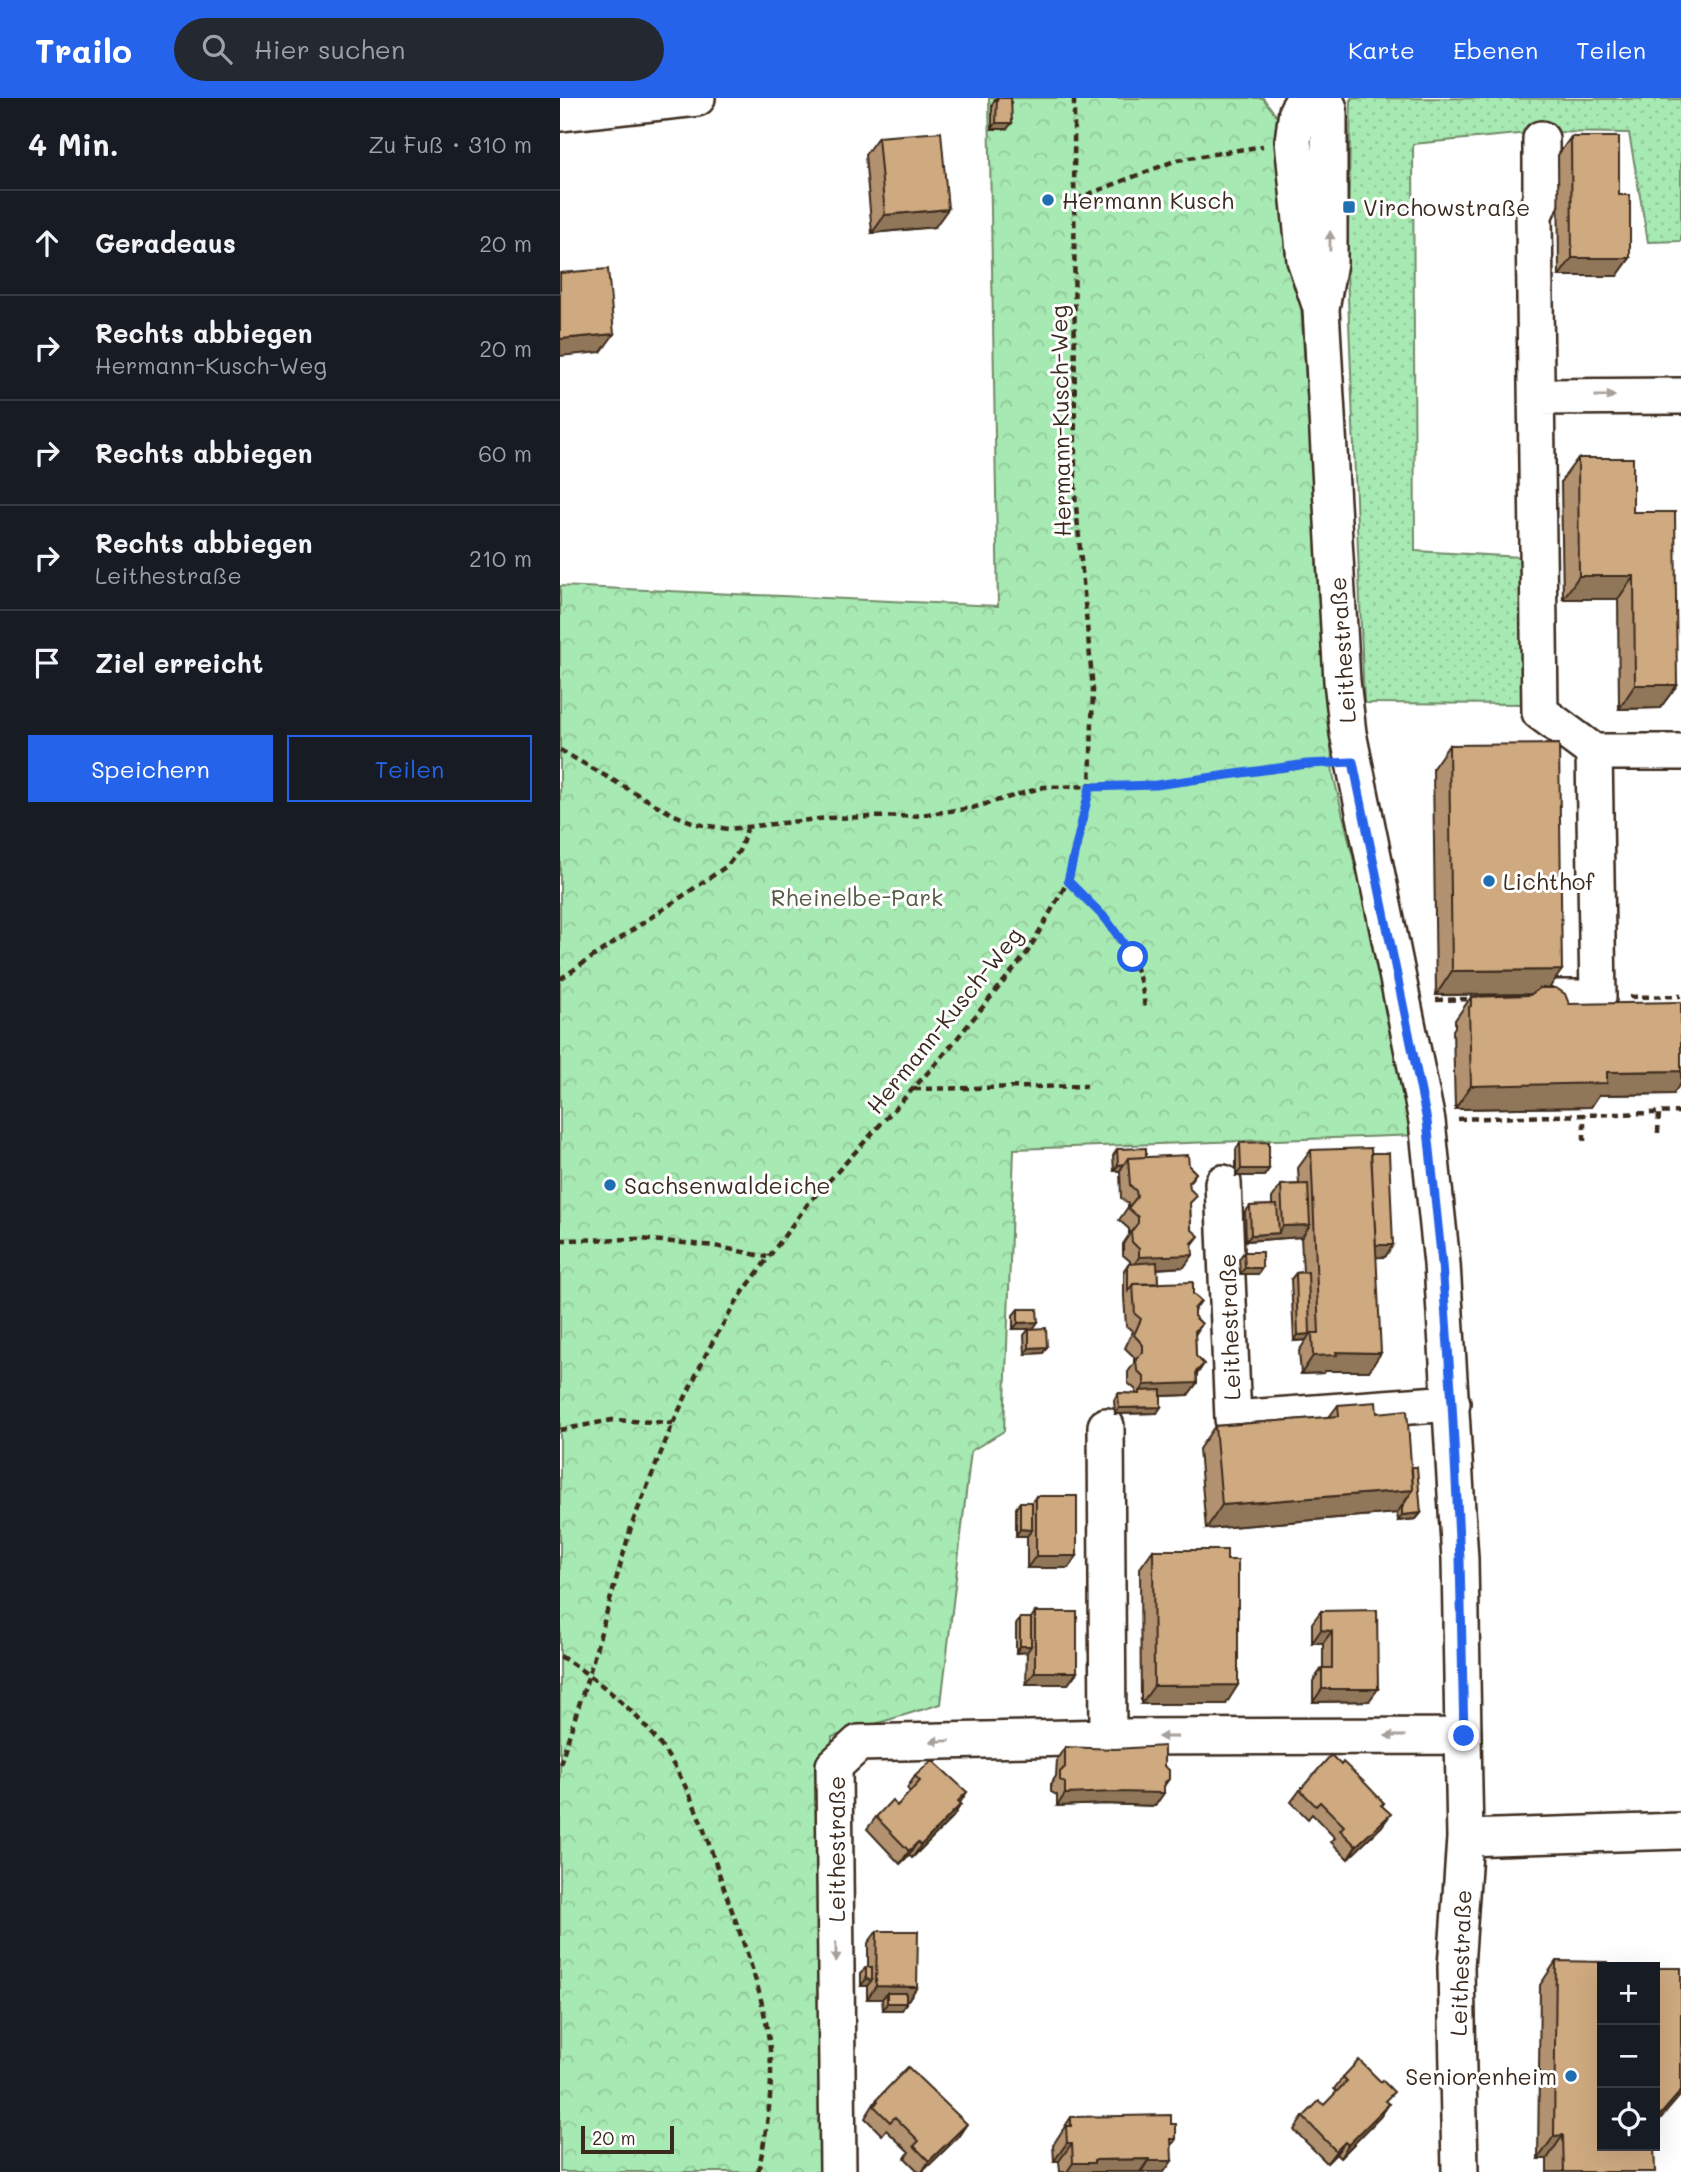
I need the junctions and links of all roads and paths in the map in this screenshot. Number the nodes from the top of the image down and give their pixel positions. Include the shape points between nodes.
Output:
1 (697, 98) edge
2 (1074, 98) edge
3 (1305, 98) edge
4 (1324, 98) edge
5 (560, 113) edge
6 (1541, 139) dead end
7 (1242, 149) dead end
8 (1076, 199) junction
9 (1321, 309) junction
10 (1681, 396) edge
11 (1536, 397) junction
12 (560, 750) edge
13 (1594, 752) junction
14 (1681, 752) edge
15 (1353, 762) junction
16 (1090, 787) junction
17 (748, 829) junction
18 (1068, 881) junction
19 (560, 979) edge
20 (1681, 996) edge
21 (1541, 998) edge
22 (1598, 998) junction
23 (1468, 999) edge
24 (1480, 999) edge
25 (1145, 1011) dead end
26 (1087, 1086) dead end
27 (914, 1089) junction
28 (1659, 1112) junction
29 (1681, 1112) edge
30 (1584, 1114) junction
31 (1478, 1117) dead end
32 (1658, 1133) dead end
33 (1584, 1142) dead end
34 (1223, 1183) dead end
35 (560, 1240) edge
36 (767, 1257) junction
37 (1452, 1403) junction
38 (673, 1423) junction
39 (1106, 1426) dead end
40 (560, 1430) edge
41 (560, 1656) edge
42 (589, 1674) junction
43 (1464, 1736) junction
44 (1108, 1737) junction
45 (560, 1764) edge
46 (1681, 1831) edge
47 (1465, 1838) junction
48 (758, 2172) edge
49 (838, 2172) edge
50 (1460, 2172) edge

1 - 5 street
2 - 8 path, Hermann-Kusch-Weg
3 - 9 street, Leithestraße via 1297,111 1293,141 1305,260
9 -> 4 street, Leithestraße via 1329,262 1330,202 1329,107
6 - 11 street via 1541,199 1534,215
7 - 8 path via 1177,160
8 - 16 path, Hermann-Kusch-Weg via 1075,495 1093,690
9 - 15 street, Leithestraße via 1342,681
11 -> 10 street
11 - 13 street via 1541,712
12 - 17 path via 672,814 697,824
13 - 14 street
13 - 22 street
15 - 16 path via 1156,785
15 - 37 street, Leithestraße via 1427,1121
16 - 17 path via 1044,788 972,808 913,816 827,818
16 - 18 path, Hermann-Kusch-Weg
17 - 19 path via 727,866
18 - 25 path via 1106,919 1133,957
18 - 27 path, Hermann-Kusch-Weg via 1027,953
20 - 22 path
21 - 22 street
23 - 24 path
26 - 27 path
27 - 36 path, Hermann-Kusch-Weg via 807,1205
28 - 29 path
28 - 30 path
28 - 32 path
30 - 31 path
30 - 33 path
34 - 37 street, Leithestraße via 1233,1419
35 - 36 path via 640,1239 715,1246
36 - 38 path, Hermann-Kusch-Weg via 708,1350
37 - 43 street, Leithestraße
38 - 40 path via 612,1420
38 - 42 path, Hermann-Kusch-Weg via 632,1524
39 - 44 street
41 - 42 path
42 - 45 path, Hermann-Kusch-Weg
42 - 48 path via 629,1709 671,1760 697,1811 747,1956 765,2018 771,2070
43 -> 44 street, Leithestraße
43 - 47 street, Leithestraße
44 -> 49 street, Leithestraße via 859,1742 834,1766
46 - 47 street
47 - 50 street, Leithestraße via 1456,1967

